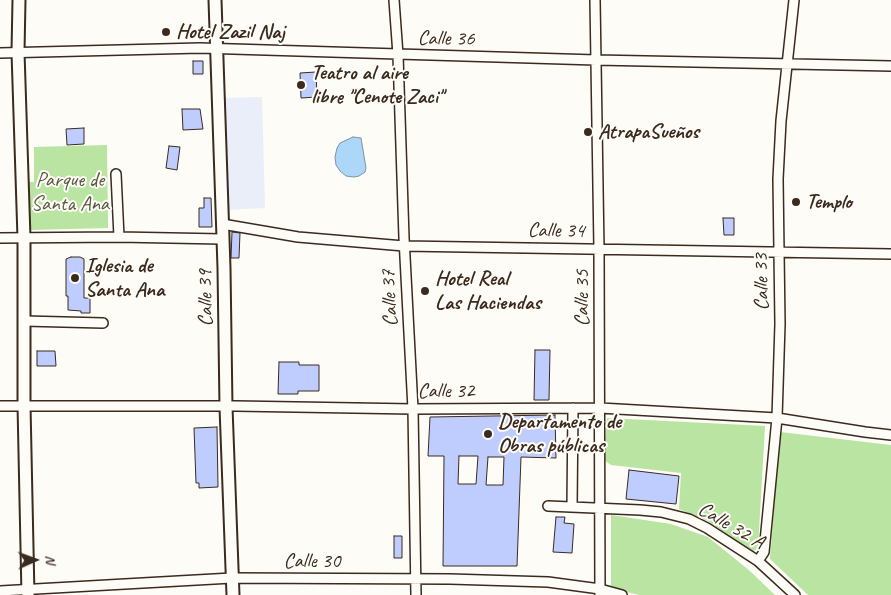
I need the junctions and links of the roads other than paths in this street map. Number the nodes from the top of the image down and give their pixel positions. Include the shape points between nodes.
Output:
1 (19, 0) edge
2 (215, 0) edge
3 (394, 0) edge
4 (595, 0) edge
5 (794, 0) edge
6 (216, 49) junction
7 (18, 52) junction
8 (0, 53) edge
9 (398, 55) junction
10 (596, 60) junction
11 (788, 64) junction
12 (891, 66) edge
13 (116, 174) dead end
14 (222, 224) junction
15 (119, 237) junction
16 (0, 238) edge
17 (24, 238) junction
18 (222, 240) junction
19 (404, 246) junction
20 (599, 249) junction
21 (780, 252) junction
22 (891, 254) edge
23 (24, 321) junction
24 (103, 323) dead end
25 (24, 405) junction
26 (0, 406) edge
27 (226, 407) junction
28 (573, 408) junction
29 (600, 408) junction
30 (413, 409) junction
31 (777, 418) junction
32 (891, 435) edge
33 (548, 506) dead end
34 (572, 507) junction
35 (599, 507) junction
36 (758, 561) junction
37 (232, 578) junction
38 (415, 579) junction
39 (0, 590) edge
40 (28, 592) edge
41 (600, 592) edge
42 (233, 595) edge
43 (416, 595) edge
44 (622, 595) edge
45 (795, 595) edge

1 - 7 main road
2 - 6 main road, Calle 39
3 - 9 street, Calle 37
4 - 10 street, Calle 35
5 - 11 street, Calle 33
6 - 7 street, Calle 36
6 - 9 street, Calle 36
6 - 14 main road, Calle 39
7 - 8 street, Calle 36
7 - 17 main road
9 - 10 street, Calle 36
9 - 19 street, Calle 37
10 - 11 street, Calle 36
10 - 20 street, Calle 35
11 - 12 street, Calle 36
11 - 21 street, Calle 33 via 778,179
13 - 15 street
14 - 18 main road, Calle 39
14 - 19 street, Calle 34 via 298,237
15 - 17 street
15 - 18 street
16 - 17 street
17 - 23 main road
18 - 27 main road, Calle 39
19 - 20 street, Calle 34
19 - 30 street, Calle 37
20 - 21 street, Calle 34
20 - 29 street, Calle 35
21 - 22 street, Calle 34
21 - 31 street, Calle 33
23 - 24 street
23 - 25 main road
25 - 26 street, Calle 32
25 - 27 street, Calle 32
25 - 40 main road
27 - 30 street, Calle 32
27 - 37 main road, Calle 39
28 - 29 street, Calle 32
28 - 30 street, Calle 32
28 - 34 street
29 - 31 street, Calle 32
29 - 35 street, Calle 35
30 - 38 street, Calle 37
31 - 32 street, Calle 32
31 - 36 street, Calle 33 via 764,552
33 - 34 street, Calle 32 A
34 - 35 street, Calle 32 A
35 - 36 street, Calle 32 A via 661,512 689,519
35 - 41 street, Calle 35
36 - 45 street, Calle 32 A
37 - 38 street, Calle 30
37 - 40 street, Calle 30
37 - 42 main road, Calle 39
38 - 41 street, Calle 30 via 548,582
38 - 43 street, Calle 37
39 - 40 street, Calle 30
41 - 44 street, Calle 30

